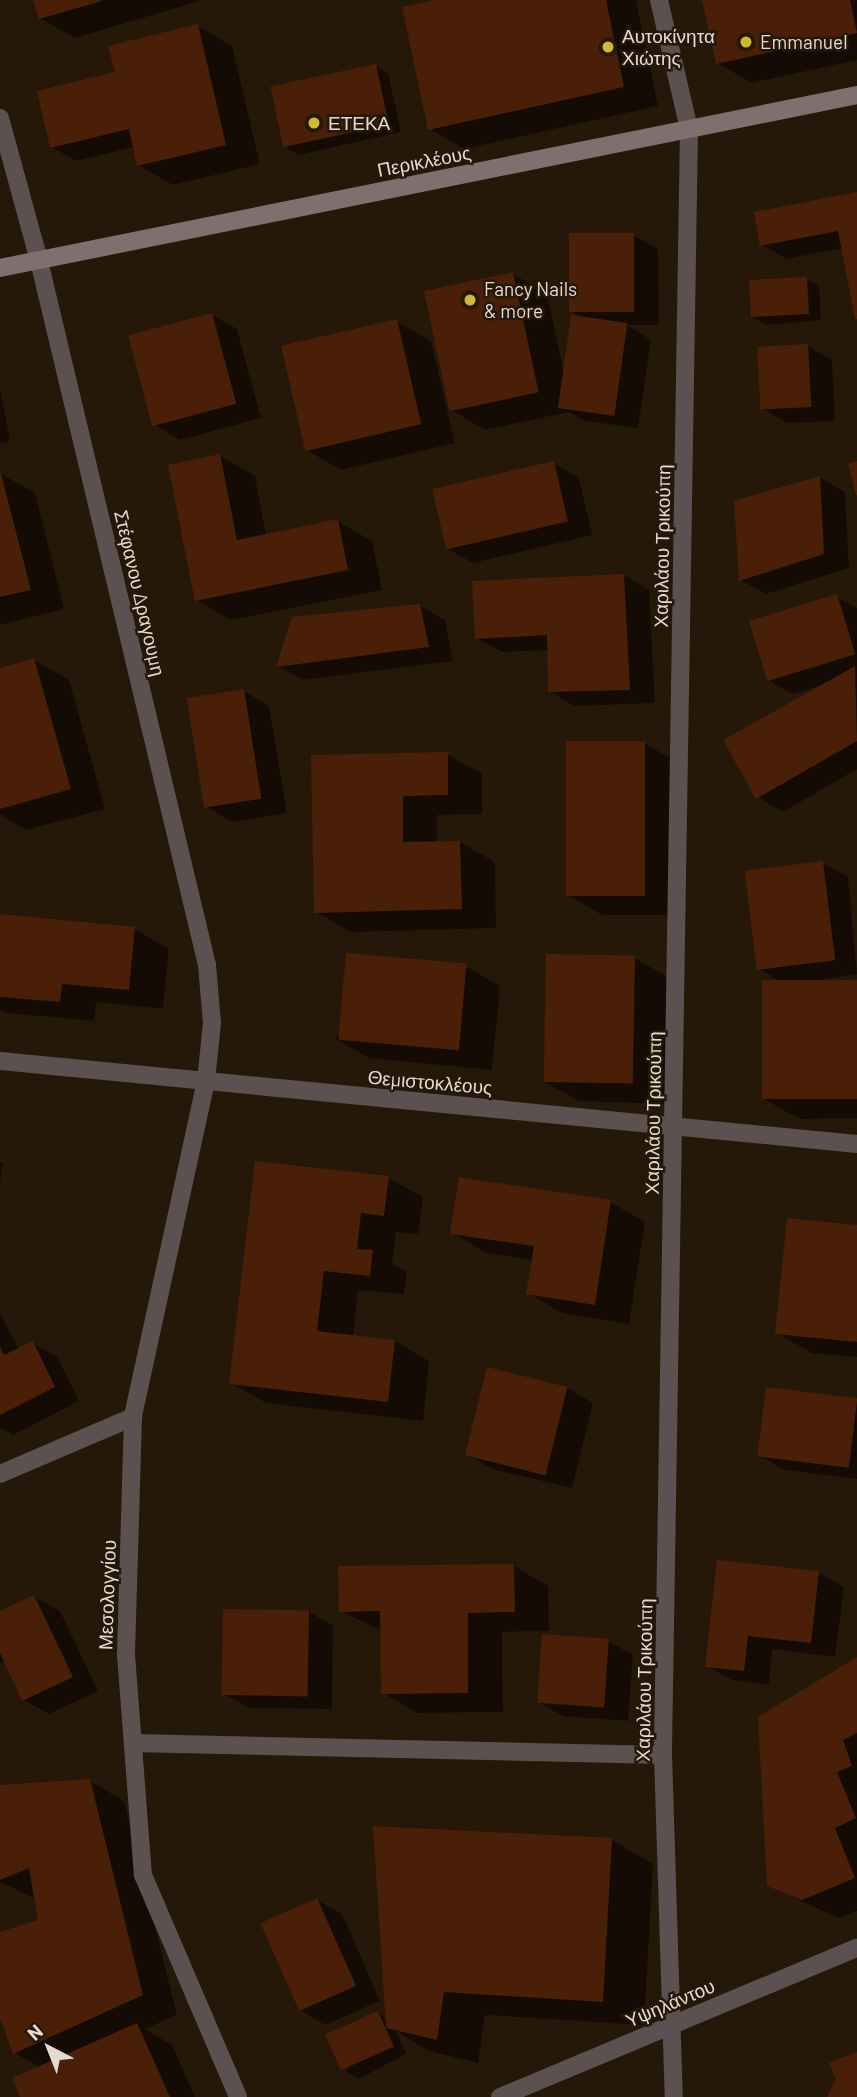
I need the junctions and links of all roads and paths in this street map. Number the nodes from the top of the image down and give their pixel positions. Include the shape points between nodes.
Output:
1 (659, 0) edge
2 (857, 95) edge
3 (0, 118) edge
4 (689, 129) junction
5 (39, 261) junction
6 (0, 268) edge
7 (0, 1061) edge
8 (206, 1082) junction
9 (674, 1126) junction
10 (857, 1144) edge
11 (133, 1417) junction
12 (0, 1474) edge
13 (133, 1744) junction
14 (663, 1755) junction
15 (857, 1948) edge
16 (669, 2026) junction
17 (238, 2097) edge
18 (500, 2097) edge
19 (674, 2097) edge

1 - 4 street, Χαριλάου Τρικούπη
2 - 4 main road, Περικλέους
3 - 5 street, Στέφανου Δραγουμη
4 - 5 main road, Περικλέους
4 - 9 street, Χαριλάου Τρικούπη
5 - 6 main road, Περικλέους
5 - 8 street, Στέφανου Δραγουμη via 208,965 212,1023
7 - 8 street, Θεμιστοκλέους
8 - 9 street, Θεμιστοκλέους
8 - 11 street, Μεσολογγίου
9 - 10 street, Θεμιστοκλέους
9 - 14 street, Χαριλάου Τρικούπη
11 - 12 street
11 - 13 street, Μεσολογγίου via 126,1655
13 - 14 street
13 - 17 street, Μεσολογγίου via 143,1875
14 - 16 street, Χαριλάου Τρικούπη
15 - 16 street, Υψηλάντου
16 - 18 street, Υψηλάντου
16 - 19 street, Χαριλάου Τρικούπη

